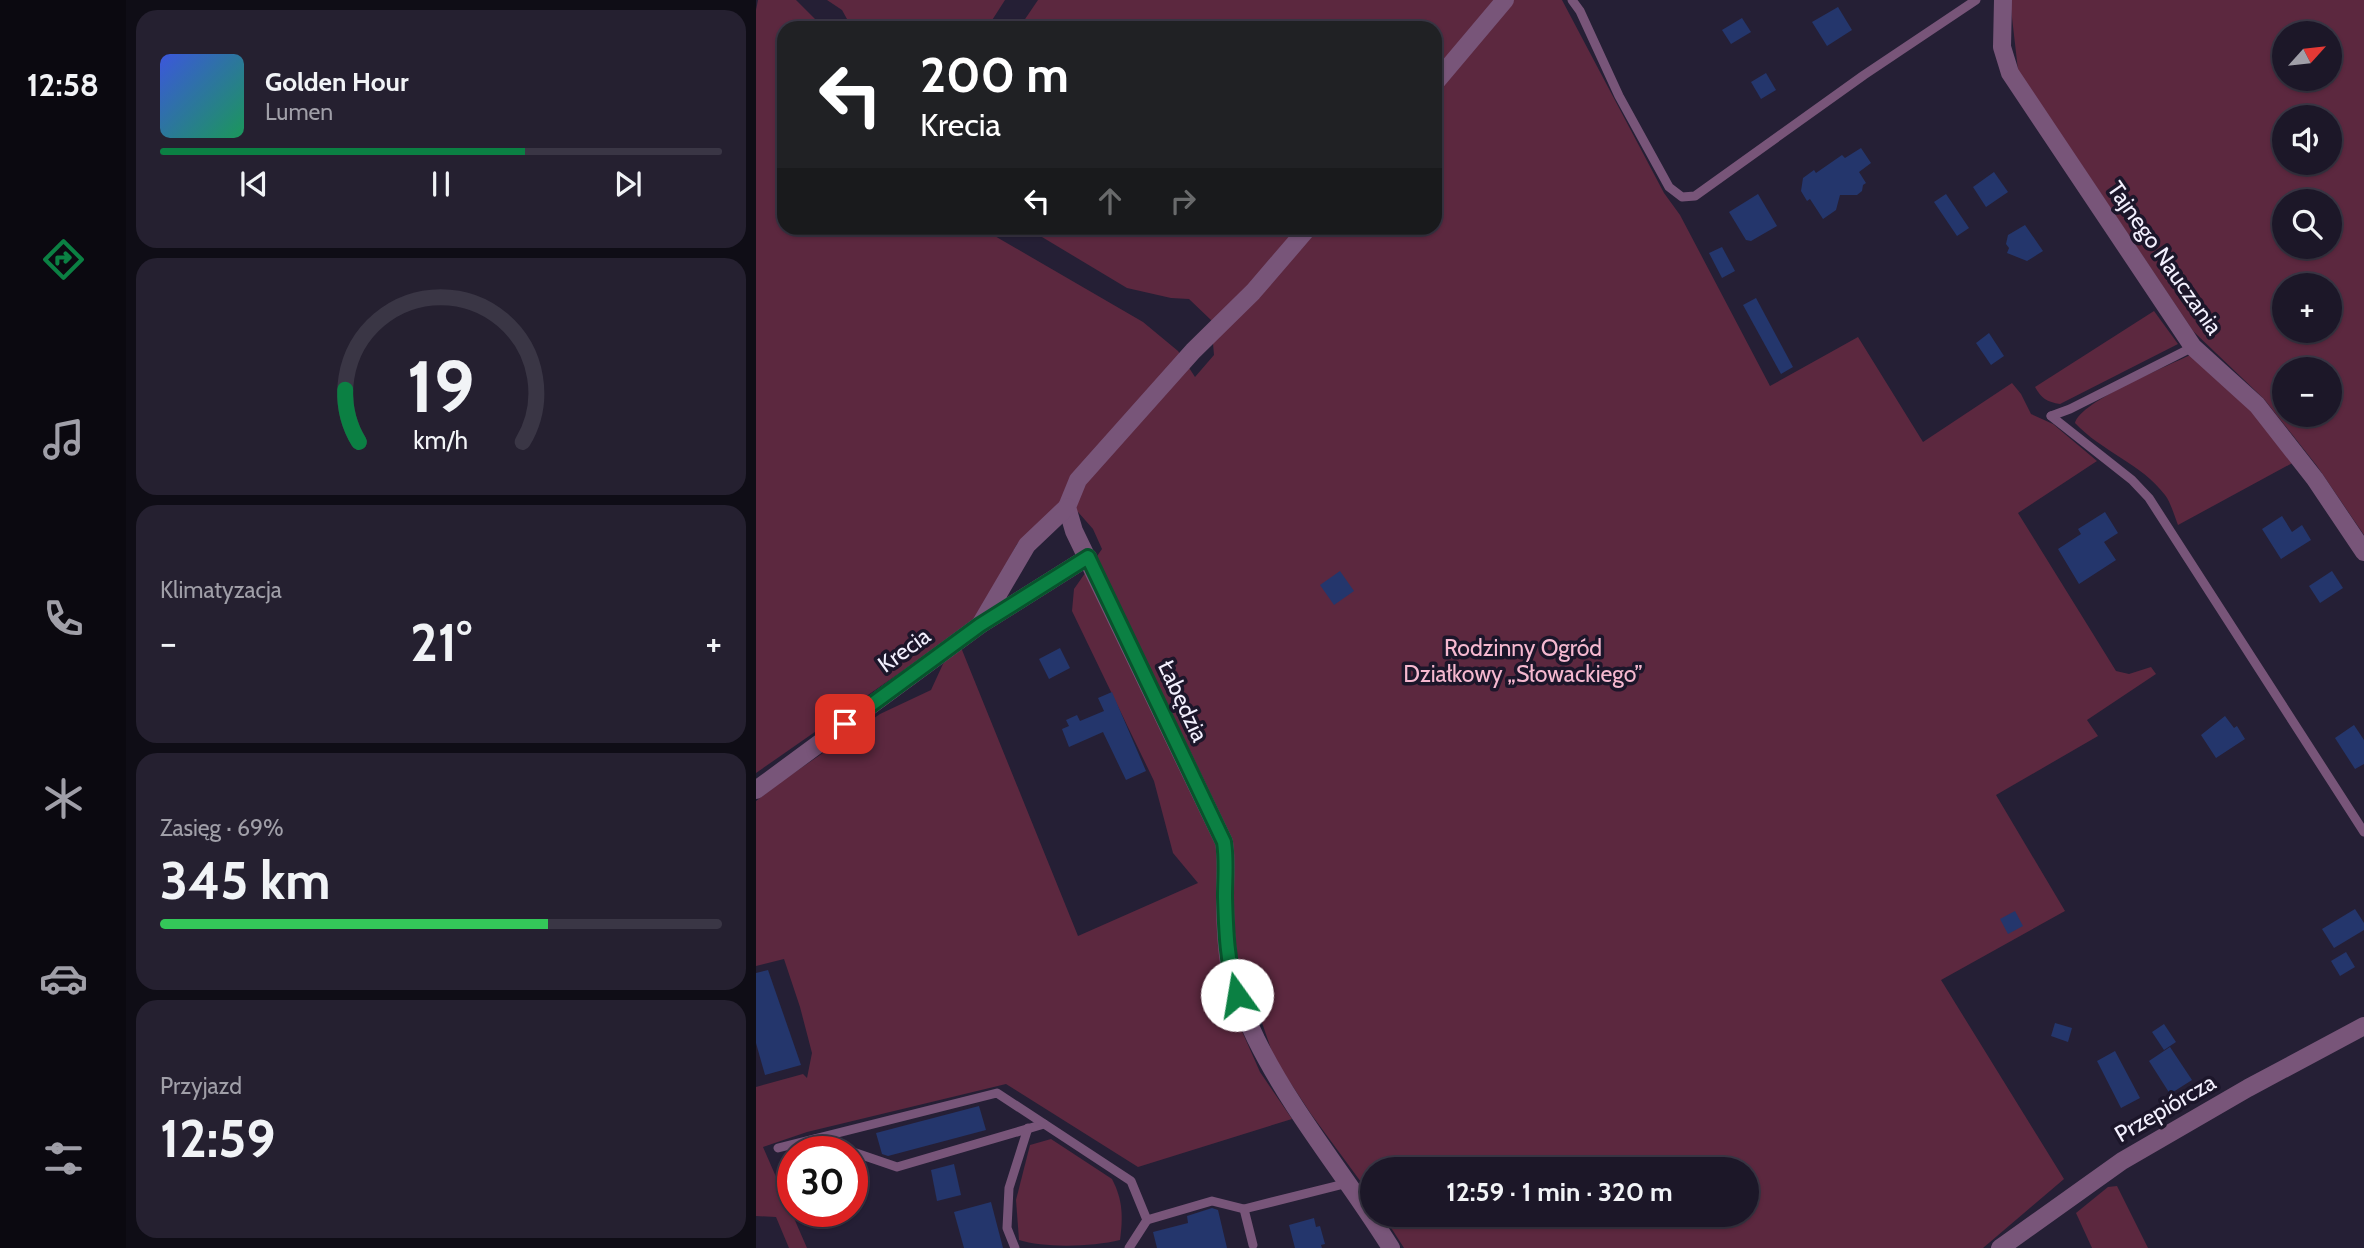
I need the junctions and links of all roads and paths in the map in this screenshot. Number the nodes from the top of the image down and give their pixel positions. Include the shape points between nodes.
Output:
1 (1505, 0) edge
2 (1572, 0) edge
3 (1976, 0) edge
4 (2003, 0) edge
5 (1442, 75) edge
6 (1302, 235) edge
7 (2193, 347) junction
8 (1066, 507) junction
9 (2364, 552) edge
10 (1088, 557) junction
11 (980, 625) junction
12 (756, 790) edge
13 (2364, 832) edge
14 (2364, 1026) edge
15 (1044, 1124) junction
16 (1028, 1128) junction
17 (826, 1136) edge
18 (868, 1157) edge
19 (1349, 1183) junction
20 (1244, 1209) junction
21 (1147, 1220) junction
22 (1253, 1245) dead end
23 (1015, 1248) edge
24 (1129, 1248) edge
25 (1391, 1248) edge
26 (2000, 1248) edge

1 - 5 street
2 - 3 lane via 1669,187 1682,197 1695,196
4 - 7 street, Tajnego Nauczania via 2002,47 2010,73
6 - 8 street via 1078,480
7 - 9 street, Tajnego Nauczania via 2257,405
7 - 13 lane via 2050,416 2150,498
8 - 10 street, Łabędzia
8 - 11 street, Krecia via 1027,545
10 - 11 street, Krecia
10 - 19 street, Łabędzia via 1224,842 1228,951 1242,1009 1288,1098
11 - 12 street, Krecia
14 - 26 street, Przepiórcza via 2122,1161
15 - 16 lane
15 - 17 lane via 997,1093
15 - 21 lane via 1131,1181
16 - 18 lane via 897,1167
16 - 23 lane via 1009,1188 1007,1228
19 - 20 lane
19 - 25 street, Łabędzia
20 - 21 lane via 1212,1201
20 - 22 lane
21 - 24 lane

